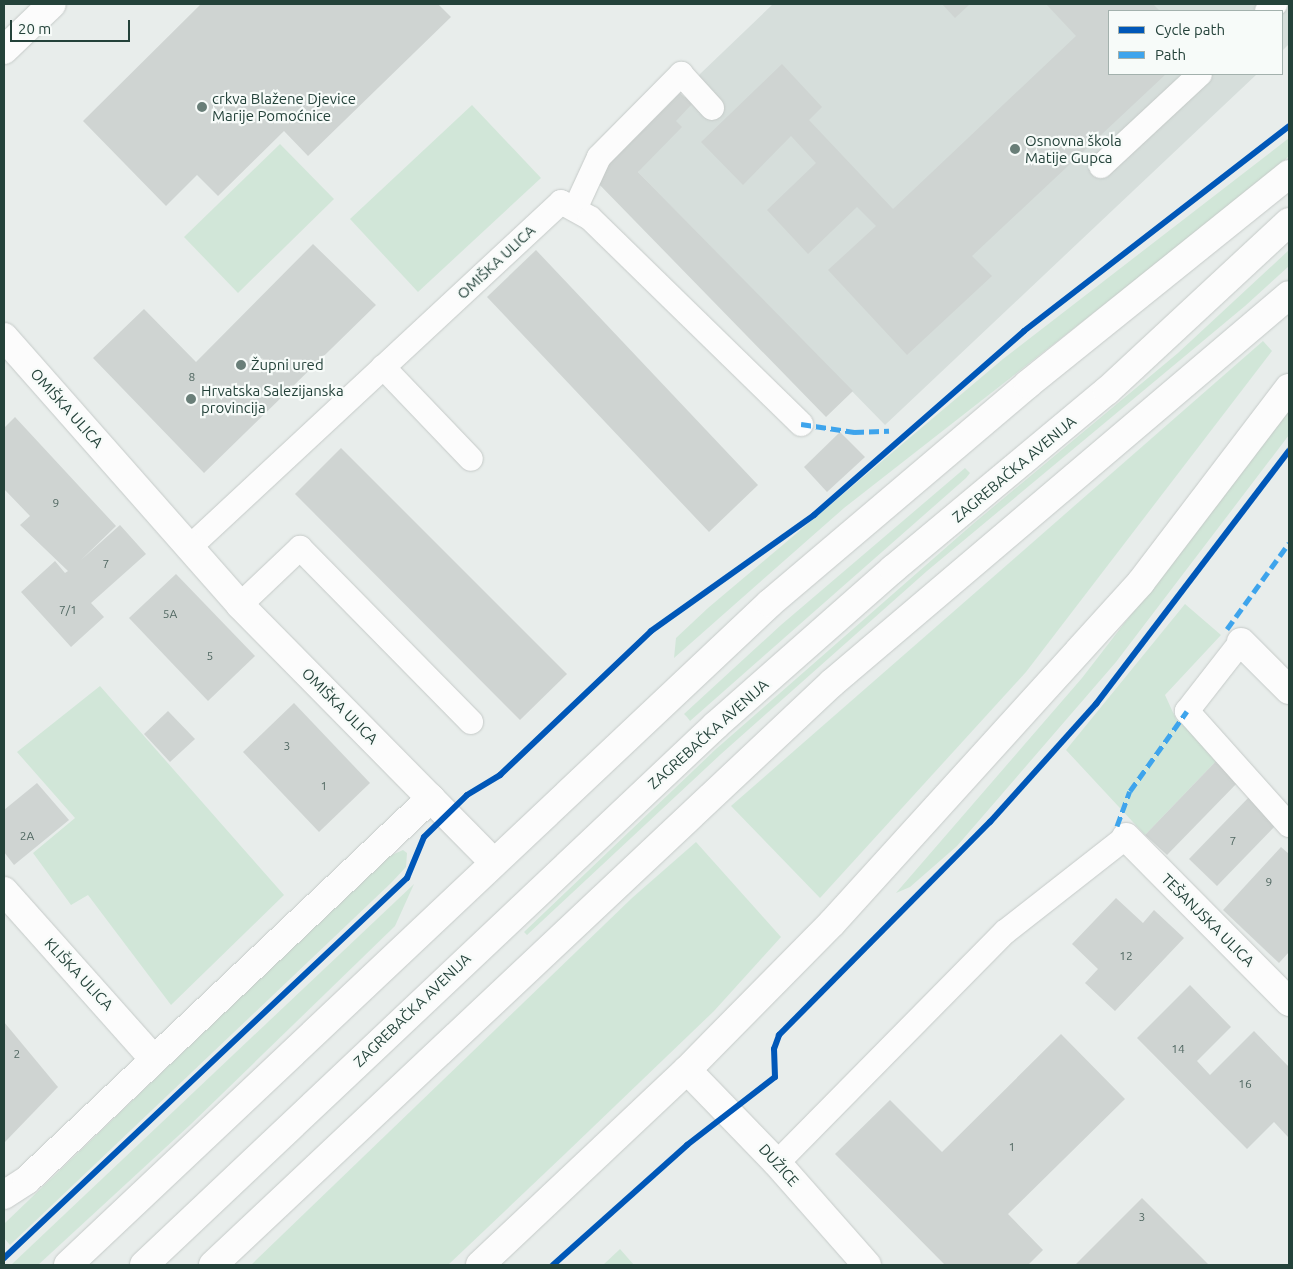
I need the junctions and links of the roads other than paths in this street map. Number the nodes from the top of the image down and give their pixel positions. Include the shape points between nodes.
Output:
1 (52, 4) edge
2 (4, 50) edge
3 (1199, 75) edge
4 (712, 108) dead end
5 (1101, 166) dead end
6 (1289, 174) edge
7 (575, 209) junction
8 (1289, 222) edge
9 (1289, 295) edge
10 (4, 337) edge
11 (383, 367) junction
12 (1289, 388) edge
13 (801, 424) dead end
14 (472, 459) dead end
15 (191, 546) junction
16 (240, 605) junction
17 (1242, 642) joint
18 (1289, 690) edge
19 (471, 722) dead end
20 (431, 798) junction
21 (1289, 825) edge
22 (1126, 837) joint
23 (493, 862) junction
24 (4, 890) edge
25 (1289, 1002) edge
26 (154, 1058) junction
27 (687, 1070) junction
28 (777, 1163) junction
29 (4, 1195) edge
30 (68, 1265) edge
31 (144, 1265) edge
32 (213, 1265) edge
33 (480, 1265) edge
34 (867, 1265) edge

1 - 2 main road
3 - 5 lane
4 - 7 lane via 681,74 599,157
6 - 23 main road via 895,495 770,603
7 - 11 lane, OMIŠKA ULICA via 561,202
7 - 13 lane via 590,218
8 - 31 main road, ZAGREBAČKA AVENIJA via 1107,391 893,569 716,725
9 - 32 main road via 832,683
10 - 15 main road, OMIŠKA ULICA
11 - 14 lane
11 - 15 lane, OMIŠKA ULICA
12 - 27 main road via 1141,582 832,923
15 - 16 main road, OMIŠKA ULICA
16 - 19 lane via 300,548
16 - 20 main road, OMIŠKA ULICA
17 - 18 main road
17 - 21 lane via 1187,711
20 - 23 main road, OMIŠKA ULICA
20 - 26 main road
22 - 25 main road, TEŠANJSKA ULICA
22 - 28 lane via 1005,932
23 - 30 main road
24 - 26 main road, KLIŠKA ULICA
26 - 29 main road via 27,1180
27 - 28 main road, DUŽICE
27 - 33 main road
28 - 34 main road, DUŽICE

